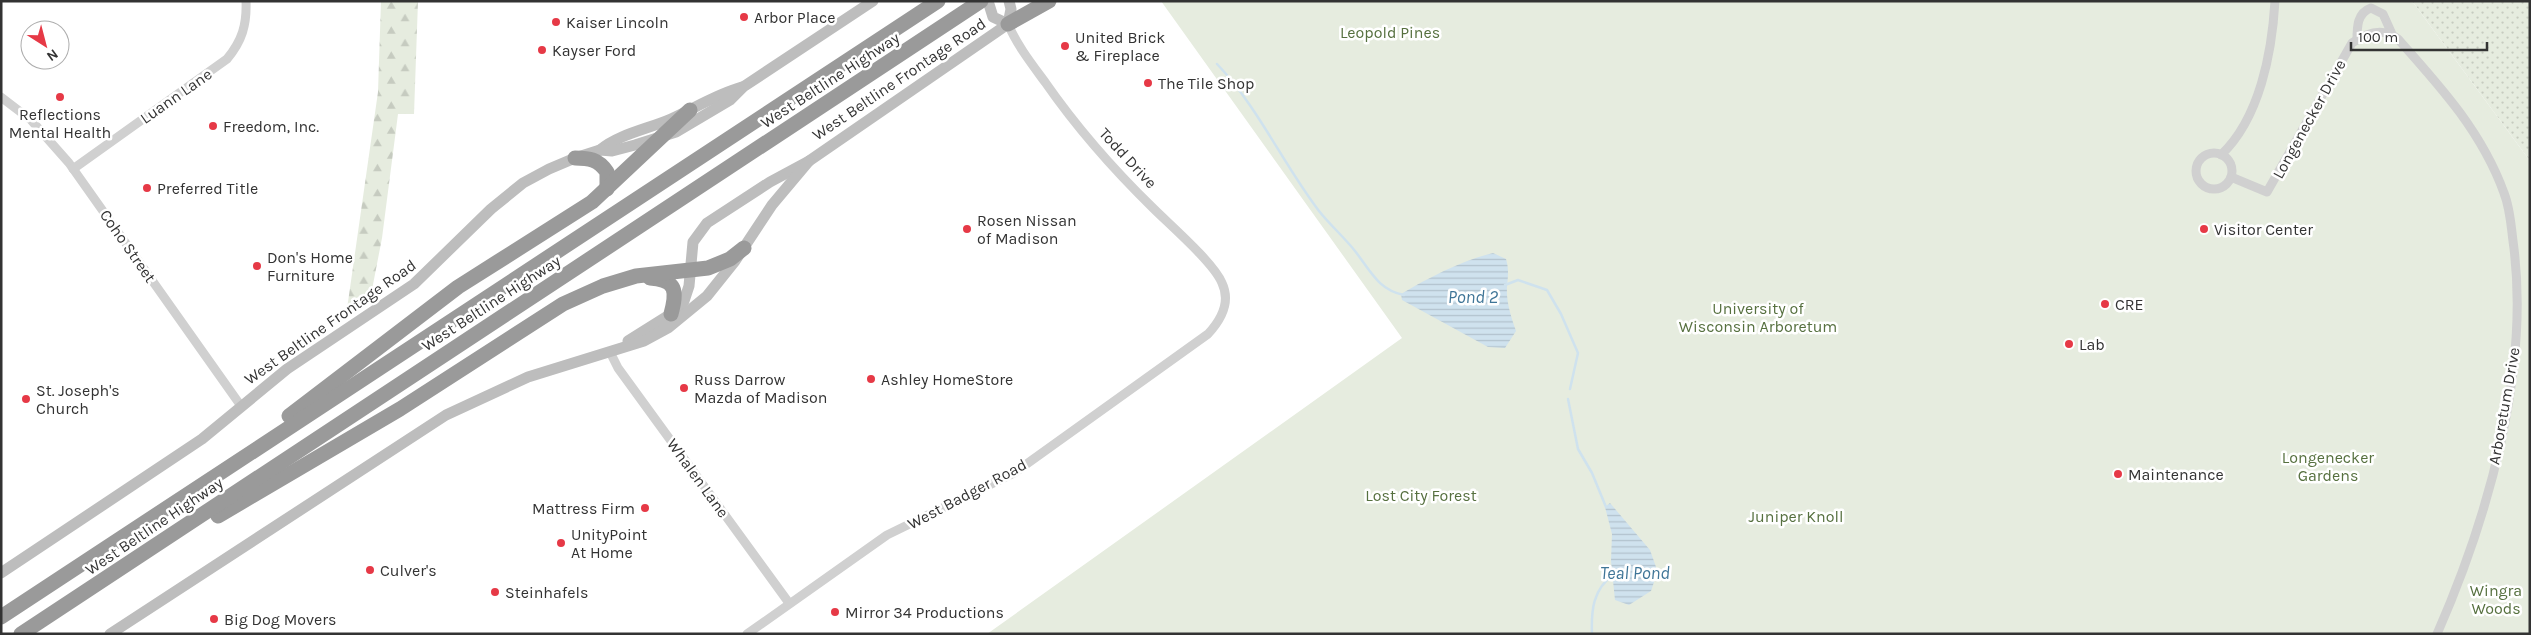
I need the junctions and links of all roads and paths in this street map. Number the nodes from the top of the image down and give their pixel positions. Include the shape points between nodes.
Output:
1 (246, 1) edge
2 (872, 1) edge
3 (938, 1) edge
4 (981, 1) edge
5 (988, 1) edge
6 (1009, 1) edge
7 (1049, 1) edge
8 (2275, 1) edge
9 (1008, 24) junction
10 (2392, 34) junction
11 (2357, 40) junction
12 (743, 87) junction
13 (1, 97) edge
14 (690, 110) junction
15 (659, 138) junction
16 (600, 150) junction
17 (2221, 155) junction
18 (574, 158) junction
19 (809, 161) junction
20 (73, 169) junction
21 (2232, 177) junction
22 (607, 190) junction
23 (744, 248) junction
24 (691, 269) junction
25 (636, 276) junction
26 (1225, 307) joint
27 (671, 314) junction
28 (610, 352) junction
29 (241, 406) junction
30 (176, 501) junction
31 (1, 573) edge
32 (93, 588) junction
33 (789, 603) junction
34 (1, 616) edge
35 (21, 634) edge
36 (110, 634) edge
37 (746, 634) edge
38 (2437, 634) edge

1 - 20 street, Luann Lane via 246,26 227,59
2 - 12 street, West Beltline Frontage Road
3 - 30 highway, West Beltline Highway
4 - 32 highway, West Beltline Highway
5 - 9 street, Todd Drive via 993,17
6 - 9 street, Todd Drive
7 - 9 highway
8 - 17 street via 2272,40 2260,89 2243,125
9 - 19 street, West Beltline Frontage Road
9 - 26 street, Todd Drive via 1019,46 1086,138 1222,281
10 - 11 street via 2372,33
10 - 11 street, Arboretum Drive via 2383,14 2371,8 2365,10 2359,19
10 - 38 street, Arboretum Drive via 2452,100 2487,154 2505,195 2515,257 2516,341 2499,447 2472,546
11 - 21 street, Longenecker Drive via 2344,56 2267,192
12 - 14 street, West Beltline Frontage Road
12 - 15 street, West Beltline Frontage Road via 711,112
13 - 20 street, Coho Street via 31,120
14 - 15 highway
14 - 16 street, West Beltline Frontage Road via 609,142
15 - 16 street, West Beltline Frontage Road via 612,151
15 - 22 highway
16 - 18 street, West Beltline Frontage Road
17 - 21 street via 2229,161
17 - 21 street via 2210,154 2201,160 2196,169 2199,181 2208,188 2220,189
18 - 22 highway via 588,158 600,163 607,172
18 - 29 street, West Beltline Frontage Road via 549,168 512,192 414,284 287,369
19 - 23 street, West Beltline Frontage Road via 772,205
19 - 24 street, West Beltline Frontage Road via 707,223 693,242
20 - 29 street, Coho Street
22 - 30 highway via 428,308
23 - 24 highway via 719,264
23 - 28 street, West Beltline Frontage Road via 707,296 688,313 644,341
24 - 25 highway
24 - 27 street, West Beltline Frontage Road via 684,301
25 - 27 highway via 668,282 674,288
25 - 32 highway via 602,286 562,304 384,418
26 - 33 street, West Badger Road via 1208,334 1014,473 888,535
27 - 28 street, West Beltline Frontage Road
28 - 33 street, Whalen Lane via 618,368
28 - 36 street, West Beltline Frontage Road via 528,377 446,415
29 - 31 street, West Beltline Frontage Road via 196,444
30 - 34 highway, West Beltline Highway
32 - 35 highway, West Beltline Highway
33 - 37 street, West Badger Road

